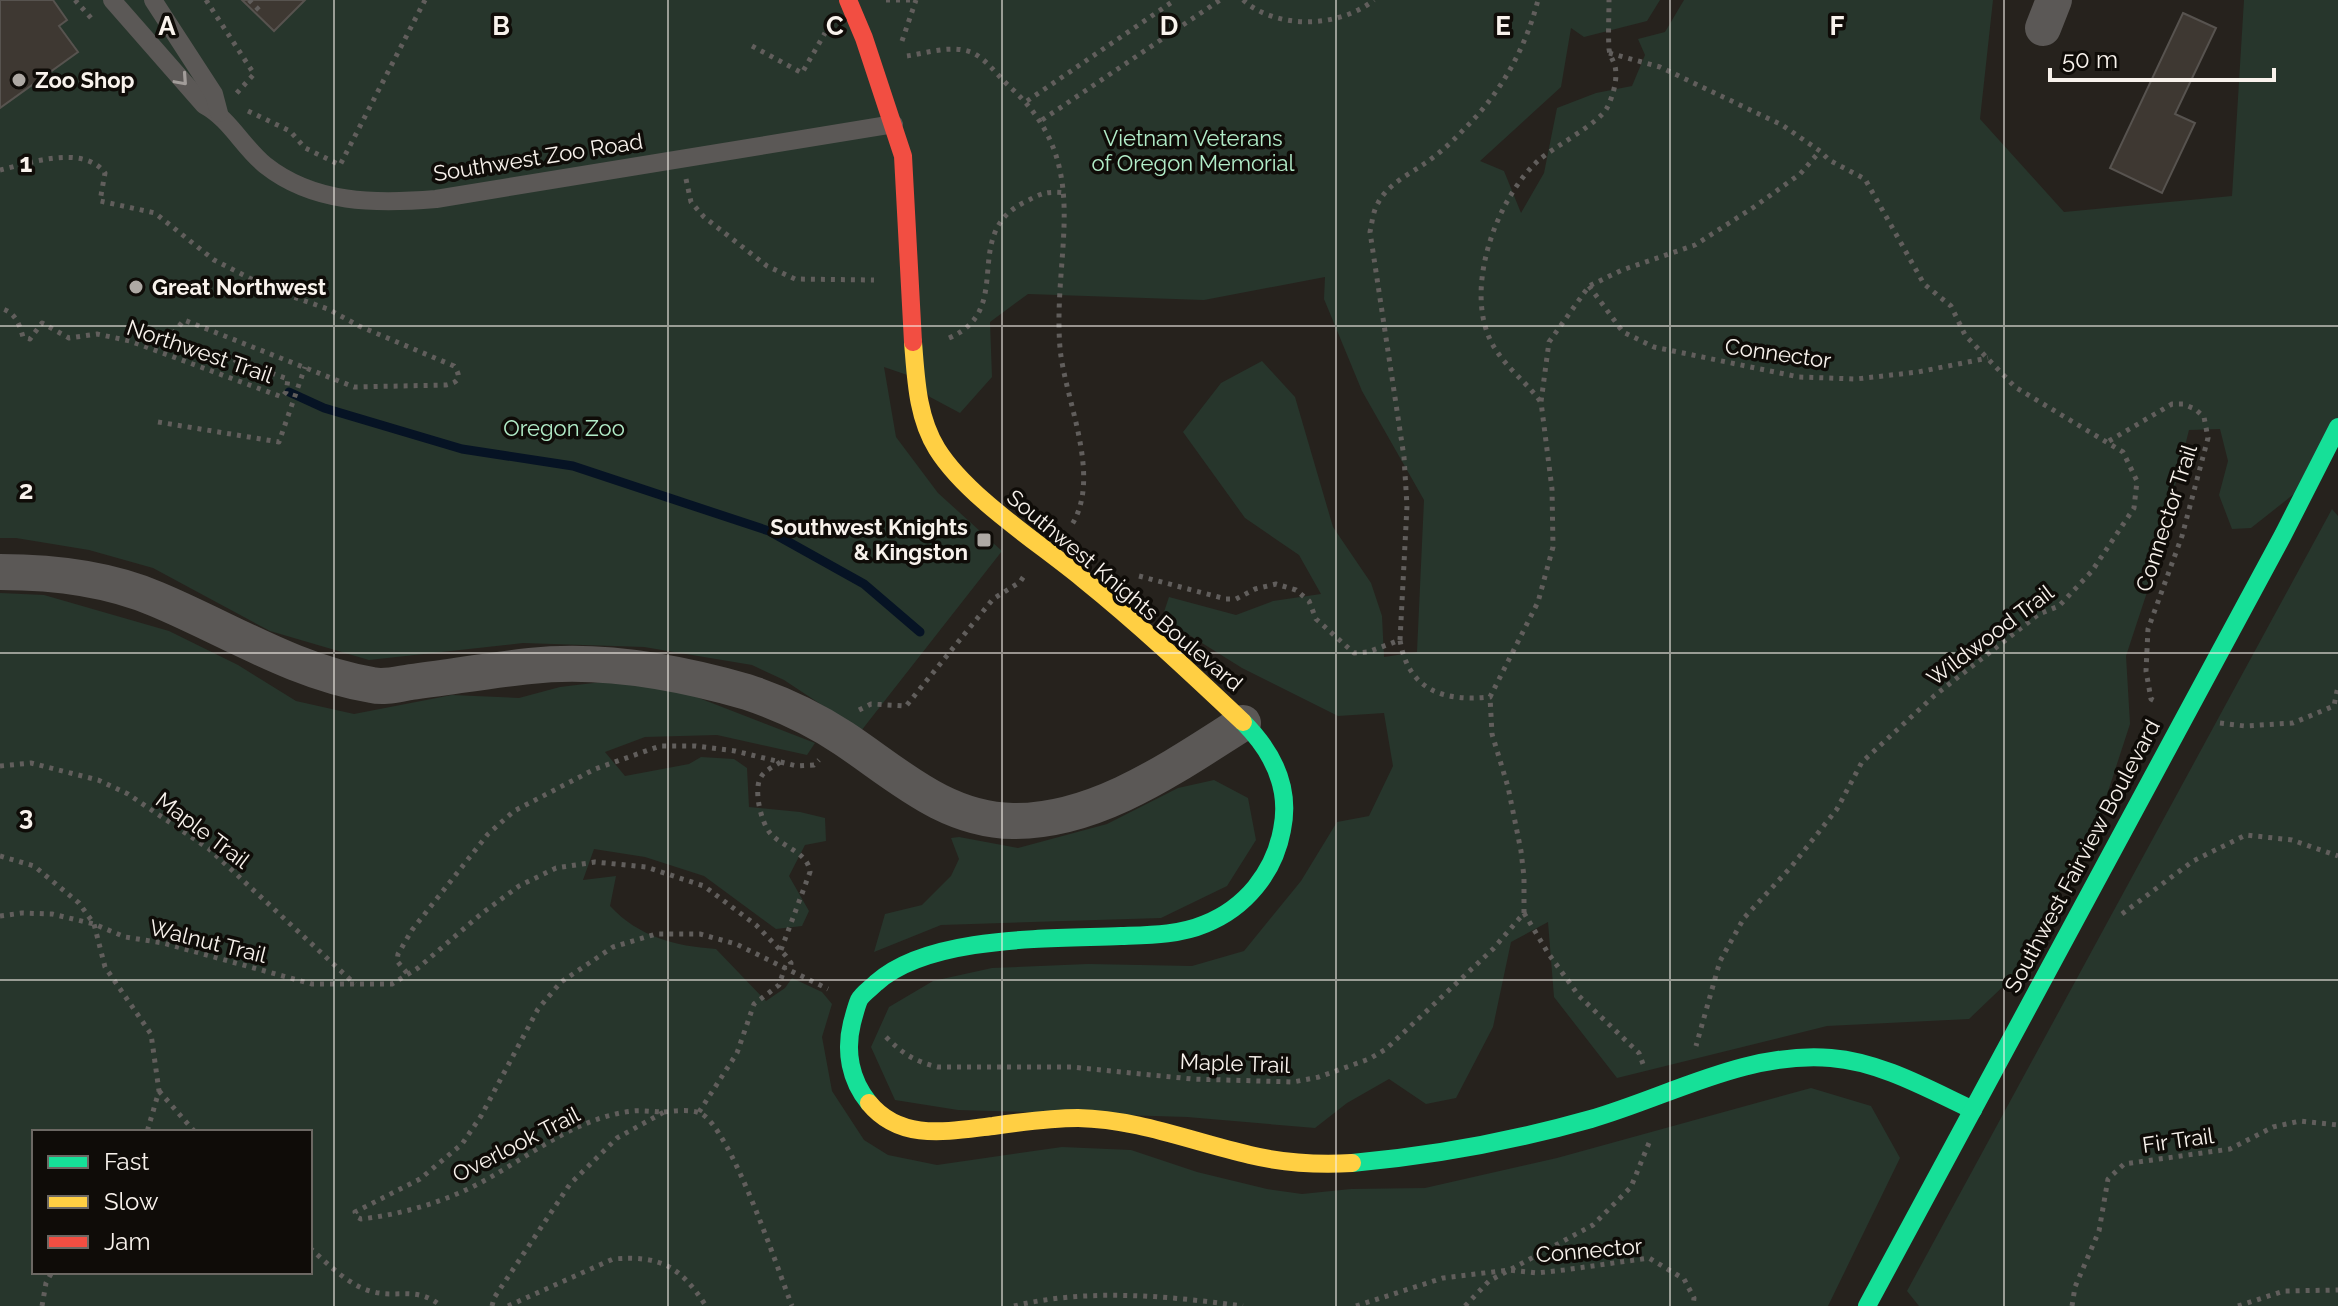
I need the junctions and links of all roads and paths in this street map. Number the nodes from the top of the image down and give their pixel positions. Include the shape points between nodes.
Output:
1 (75, 0) edge
2 (112, 0) edge
3 (153, 0) edge
4 (206, 0) edge
5 (249, 0) edge
6 (425, 0) edge
7 (848, 0) edge
8 (875, 0) edge
9 (917, 0) edge
10 (1175, 0) edge
11 (1220, 0) edge
12 (1243, 0) edge
13 (1374, 0) edge
14 (1538, 0) edge
15 (1609, 0) edge
16 (259, 10) dead end
17 (91, 18) dead end
18 (831, 22) dead end
19 (752, 46) dead end
20 (1609, 53) junction
21 (896, 58) junction
22 (873, 66) junction
23 (1027, 101) junction
24 (219, 113) junction
25 (1042, 120) junction
26 (894, 124) junction
27 (1820, 151) junction
28 (682, 158) junction
29 (0, 170) edge
30 (1066, 193) junction
31 (910, 279) junction
32 (1589, 286) junction
33 (0, 308) edge
34 (914, 344) junction
35 (1988, 358) junction
36 (305, 367) junction
37 (1541, 402) junction
38 (158, 422) dead end
39 (2338, 427) edge
40 (2109, 441) junction
41 (1064, 537) dead end
42 (1029, 568) dead end
43 (0, 572) edge
44 (1089, 585) junction
45 (1400, 640) junction
46 (2338, 686) edge
47 (1490, 697) junction
48 (2184, 717) junction
49 (852, 721) dead end
50 (1243, 723) junction
51 (822, 758) dead end
52 (782, 761) junction
53 (0, 766) edge
54 (0, 856) edge
55 (2338, 856) edge
56 (1524, 913) junction
57 (0, 916) edge
58 (2119, 916) dead end
59 (94, 924) junction
60 (781, 950) junction
61 (788, 968) junction
62 (407, 973) junction
63 (355, 984) junction
64 (833, 992) dead end
65 (878, 1030) dead end
66 (1696, 1051) dead end
67 (1639, 1053) dead end
68 (159, 1091) junction
69 (1973, 1110) junction
70 (664, 1112) junction
71 (699, 1112) junction
72 (2338, 1125) edge
73 (148, 1130) edge
74 (193, 1130) edge
75 (1653, 1132) dead end
76 (312, 1250) edge
77 (1509, 1270) junction
78 (51, 1274) edge
79 (2338, 1290) edge
80 (42, 1306) edge
81 (441, 1306) edge
82 (492, 1306) edge
83 (508, 1306) edge
84 (706, 1306) edge
85 (792, 1306) edge
86 (1014, 1306) edge
87 (1243, 1306) edge
88 (1356, 1306) edge
89 (1465, 1306) edge
90 (1693, 1306) edge
91 (1867, 1306) edge
92 (2072, 1306) edge
93 (2238, 1306) edge

1 - 17 path
2 -> 24 lane, Southwest Zoo Road via 204,105
3 - 24 lane, Southwest Zoo Road via 214,94
4 - 6 path via 254,74 232,99 340,165
5 - 16 path
7 - 22 street, Southwest Knights Boulevard
8 - 9 path
9 - 21 path
10 - 23 path
11 - 25 path
12 - 13 path via 1293,21 1341,18
14 - 45 path via 1531,28 1504,81 1468,126 1385,194 1370,232 1404,457 1407,506
15 - 20 path
18 - 19 path via 802,73
20 - 27 path via 1660,67 1782,125
20 - 37 path via 1616,69 1606,111 1518,182 1487,253 1484,320 1495,350
21 - 22 path
21 - 23 path via 944,50 971,52
22 - 26 street, Southwest Knights Boulevard
23 - 25 path
24 - 28 lane, Southwest Zoo Road via 264,164 289,180 322,194 368,202 436,199
25 - 30 path
26 - 28 lane, Southwest Zoo Road
26 - 31 street, Southwest Knights Boulevard via 905,173
27 - 32 path via 1800,174 1695,245
27 - 35 path, Wildwood Trail via 1865,179 1924,284 1951,306 1965,335
28 - 31 path via 691,202 767,266 795,279
29 - 36 path, Northwest Trail via 74,156 100,166 105,173 100,201 155,213 214,260 454,366 460,374 456,383 446,385 354,387
30 - 34 path via 1047,191 1011,209 996,228 985,304 973,321 961,333
30 - 41 path via 1060,350 1085,478 1076,519
31 - 34 street, Southwest Knights Boulevard
32 - 35 path, Connector via 1623,332 1654,347 1785,374 1856,379
32 - 37 path via 1549,342
33 - 36 path, Northwest Trail via 17,320 23,337 30,339 42,323 69,338 97,334 130,341 282,397 288,379 178,340 174,332 184,320
34 - 44 street, Southwest Knights Boulevard via 917,397 933,444 990,507
35 - 40 path, Wildwood Trail via 2015,387
36 - 38 path via 279,442
37 - 47 path via 1553,547 1538,602
39 - 48 street, Southwest Fairview Boulevard
40 - 48 path, Connector Trail via 2172,404 2195,409 2207,424 2206,450 2182,536 2148,629 2151,699
40 - 66 path, Wildwood Trail via 2123,452 2137,481 2134,508 2092,571 2059,606 2039,614 1934,696 1862,762 1837,809 1744,918 1720,961
42 - 49 path via 1020,582 993,599 906,706 871,704
43 - 50 street via 113,584 302,668 376,687 534,665 645,669 705,680 792,710 935,801 1012,821 1051,817 1125,792
44 - 45 path via 1107,574 1122,573 1236,599 1276,584 1309,601 1316,619 1354,653
44 - 50 street, Southwest Knights Boulevard
45 - 47 path via 1402,656 1431,690 1461,700
46 - 48 path via 2334,706 2293,723 2245,726
47 - 56 path via 1492,734 1521,851
48 - 69 street, Southwest Fairview Boulevard
50 - 69 street, Southwest Knights Boulevard via 1274,762 1286,810 1276,853 1248,897 1187,930 989,943 903,965 863,993 849,1023 851,1072 873,1108 898,1126 921,1131 1064,1117 1115,1120 1246,1155 1330,1164 1538,1133 1648,1102 1721,1074 1788,1060 1833,1058 1872,1067
51 - 52 path via 814,765
52 - 60 path via 760,777 761,806 768,831 806,860 810,872
52 - 62 path via 696,746 660,746 595,769 514,811 488,834 412,930 397,961
53 - 63 path, Maple Trail via 31,763 98,780 128,794 209,849
54 - 59 path via 34,866 79,903
55 - 58 path via 2292,840 2246,835 2193,861
56 - 65 path, Maple Trail via 1386,1049 1293,1082 1071,1067 938,1067 906,1056
56 - 67 path via 1579,996
57 - 59 path, Walnut Trail via 52,914
59 - 63 path, Walnut Trail via 125,937 312,984
59 - 68 path via 105,967 151,1034
60 - 61 path via 791,963
60 - 62 path, Walnut Trail via 704,886 646,867 595,862 556,868 519,886
61 - 64 path
61 - 70 path, Overlook Trail via 700,934 656,934 613,947 561,982 544,1001 462,1144 420,1179 355,1214 361,1219 393,1215 424,1205 487,1179 576,1128 632,1111
61 - 71 path via 779,985 754,1004 737,1053
62 - 63 path, Walnut Trail via 392,984
68 - 73 path
68 - 74 path
69 - 91 street, Southwest Fairview Boulevard
70 - 71 path
70 - 82 path, Overlook Trail via 617,1138 570,1184
71 - 85 path via 729,1149
72 - 92 path, Fir Trail via 2300,1121 2273,1127 2230,1149 2124,1164 2108,1179 2099,1231
75 - 77 path via 1631,1187 1593,1225
76 - 81 path via 375,1293 410,1292
77 - 88 path via 1443,1278
77 - 89 path via 1489,1281
77 - 90 path, Connector via 1537,1273 1649,1258 1684,1279
78 - 80 path
79 - 93 path via 2284,1291
83 - 84 path via 627,1257 669,1263
86 - 87 path via 1072,1297 1140,1296

